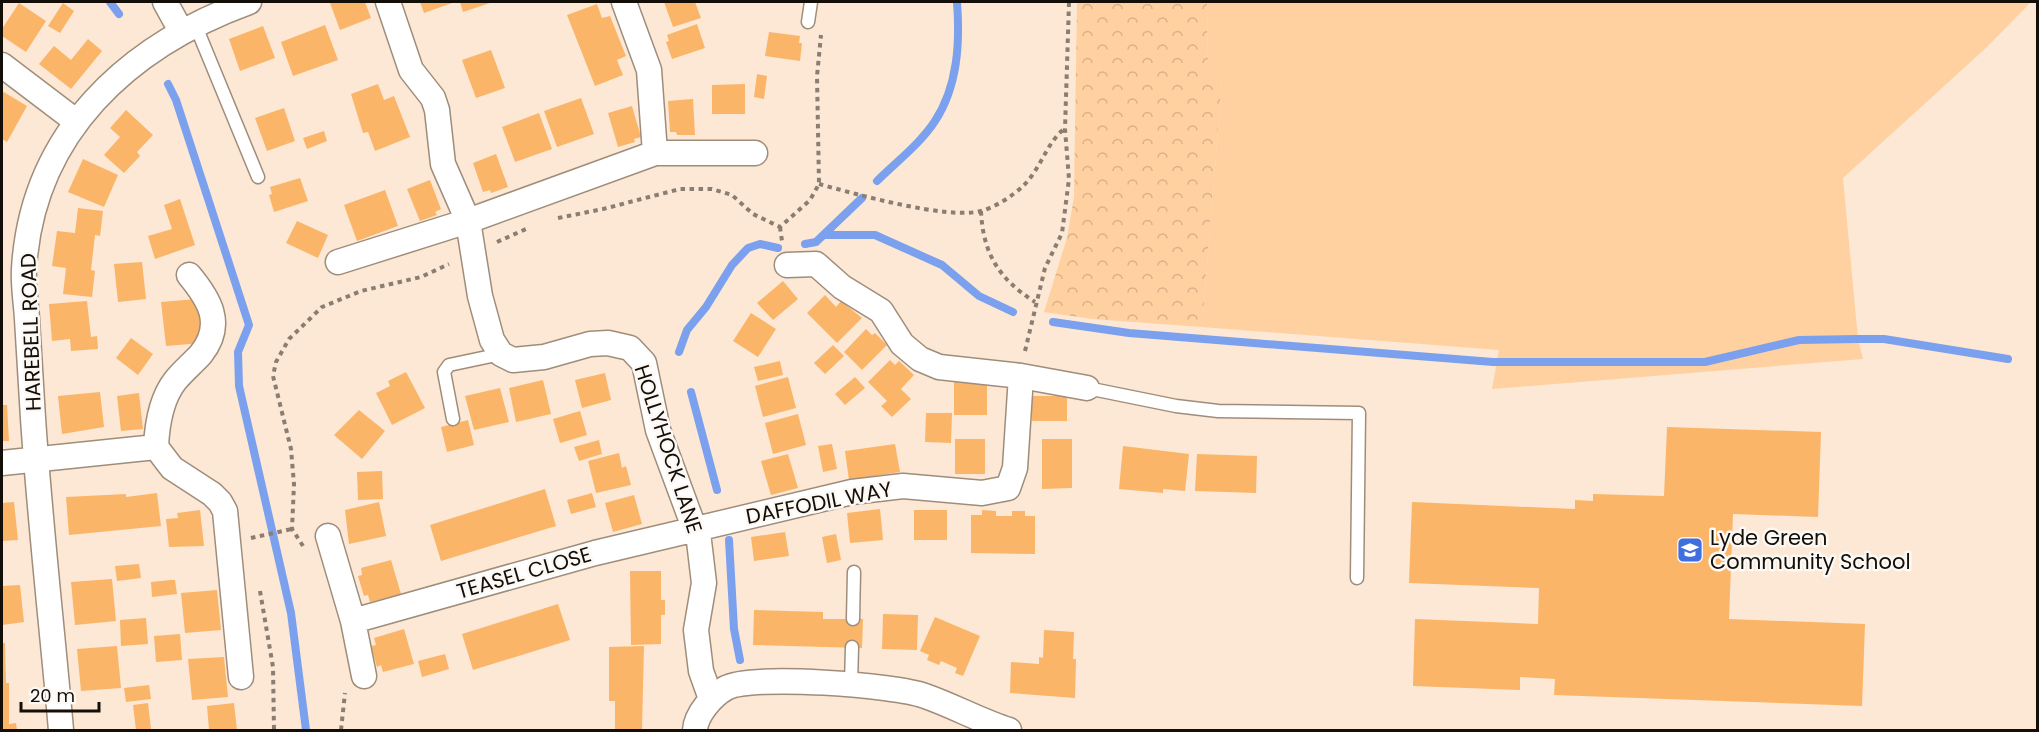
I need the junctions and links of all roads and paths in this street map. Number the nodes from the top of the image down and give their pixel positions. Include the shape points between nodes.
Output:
1 (165, 2) edge
2 (249, 2) edge
3 (388, 2) edge
4 (624, 2) edge
5 (811, 2) edge
6 (1069, 2) edge
7 (808, 22) dead end
8 (188, 27) junction
9 (2, 65) edge
10 (77, 122) junction
11 (1065, 129) junction
12 (655, 153) junction
13 (755, 153) dead end
14 (258, 177) dead end
15 (819, 184) dead end
16 (981, 211) junction
17 (468, 221) junction
18 (473, 252) junction
19 (338, 262) dead end
20 (787, 265) dead end
21 (189, 275) dead end
22 (1035, 302) junction
23 (501, 354) junction
24 (1021, 376) junction
25 (1087, 388) joint
26 (453, 419) dead end
27 (156, 447) junction
28 (36, 461) junction
29 (2, 463) edge
30 (696, 528) junction
31 (292, 529) junction
32 (328, 536) dead end
33 (251, 550) dead end
34 (338, 568) junction
35 (854, 572) dead end
36 (1357, 578) dead end
37 (258, 585) dead end
38 (853, 619) dead end
39 (353, 621) junction
40 (852, 647) dead end
41 (364, 676) dead end
42 (241, 677) dead end
43 (851, 684) junction
44 (711, 699) junction
45 (61, 730) edge
46 (274, 730) edge
47 (695, 730) edge
48 (1009, 730) edge

1 - 8 street
2 - 8 street, HAREBELL ROAD
3 - 17 street via 411,70 433,98 443,164
4 - 12 street via 649,70
5 - 7 lane
6 - 11 path
8 - 10 street, HAREBELL ROAD via 136,60
8 - 14 lane
9 - 10 street
10 - 28 street, HAREBELL ROAD via 55,153 32,210 24,270
11 - 16 path via 1055,137 1026,183
11 - 22 path via 1069,179 1062,233
12 - 13 street
12 - 17 street
15 - 16 path via 931,210
16 - 22 path via 988,255 1015,289
17 - 18 street
17 - 19 street
18 - 23 street via 480,297 492,340
18 - 31 path via 421,277 334,300 289,339 273,376 291,449 295,506
20 - 24 street via 816,264 842,287 881,311 902,344 920,359 939,367
21 - 27 street via 212,308 212,324 203,352 174,382 166,399 158,422
22 - 24 path
23 - 26 lane via 449,364 444,372
23 - 30 street, HOLLYHOCK LANE via 513,360 608,343 630,348 644,363 658,430
24 - 25 street
24 - 30 street, DAFFODIL WAY via 1015,468 1008,488 982,493 903,486
25 - 36 lane via 1218,411 1359,412
27 - 28 street
27 - 42 street via 172,468 212,494 225,511
28 - 29 street
28 - 45 street, HAREBELL ROAD
30 - 39 street, TEASEL CLOSE
30 - 44 street, HOLLYHOCK LANE via 704,583 696,630 701,671
31 - 33 path via 248,539
31 - 34 path via 321,566
32 - 34 street
34 - 39 street
35 - 38 lane
37 - 46 path via 273,667
39 - 41 street
40 - 43 lane
43 - 44 street via 748,682 728,687
43 - 48 street via 896,688 925,696
44 - 47 street

